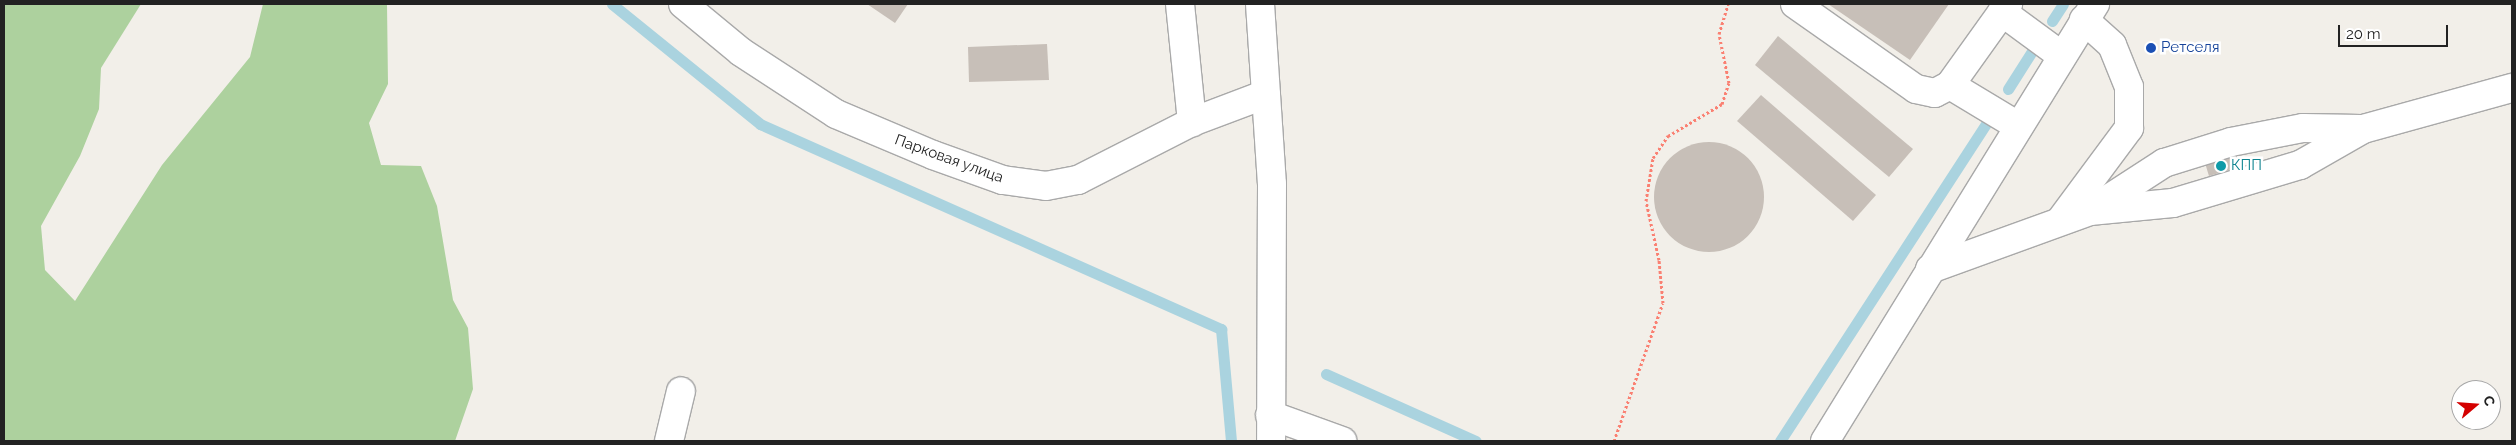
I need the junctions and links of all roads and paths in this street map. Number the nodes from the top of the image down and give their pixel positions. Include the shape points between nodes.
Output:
1 (683, 4) edge
2 (1180, 4) edge
3 (1260, 4) edge
4 (1728, 4) edge
5 (1795, 4) edge
6 (2005, 8) edge
7 (2090, 12) edge
8 (2062, 56) junction
9 (1950, 85) junction
10 (2512, 88) edge
11 (1266, 94) junction
12 (1192, 122) junction
13 (2018, 126) junction
14 (2363, 129) junction
15 (2090, 211) junction
16 (2060, 221) junction
17 (1930, 269) junction
18 (681, 391) dead end
19 (1270, 428) edge
20 (668, 441) edge
21 (1342, 441) edge
22 (1614, 441) edge
23 (1825, 441) edge

1 - 12 street, Парковая улица via 741,52 836,114 1003,180 1046,186 1078,180
2 - 12 street
3 - 11 street
4 - 22 path via 1719,34 1729,83 1722,104 1668,136 1653,158 1646,201 1659,260 1663,303
5 - 9 street via 1916,89 1935,93
6 - 8 street
6 - 9 street
7 - 8 street
7 - 16 street via 2112,45 2129,87 2129,128
8 - 13 street
9 - 13 street
10 - 14 street
11 - 12 street, Парковая улица
11 - 19 street via 1272,184
13 - 17 street
14 - 15 street via 2300,165 2173,203
14 - 15 street via 2303,128 2231,142 2164,163
15 - 16 street
16 - 17 street
17 - 23 street
18 - 20 street
19 - 21 street

